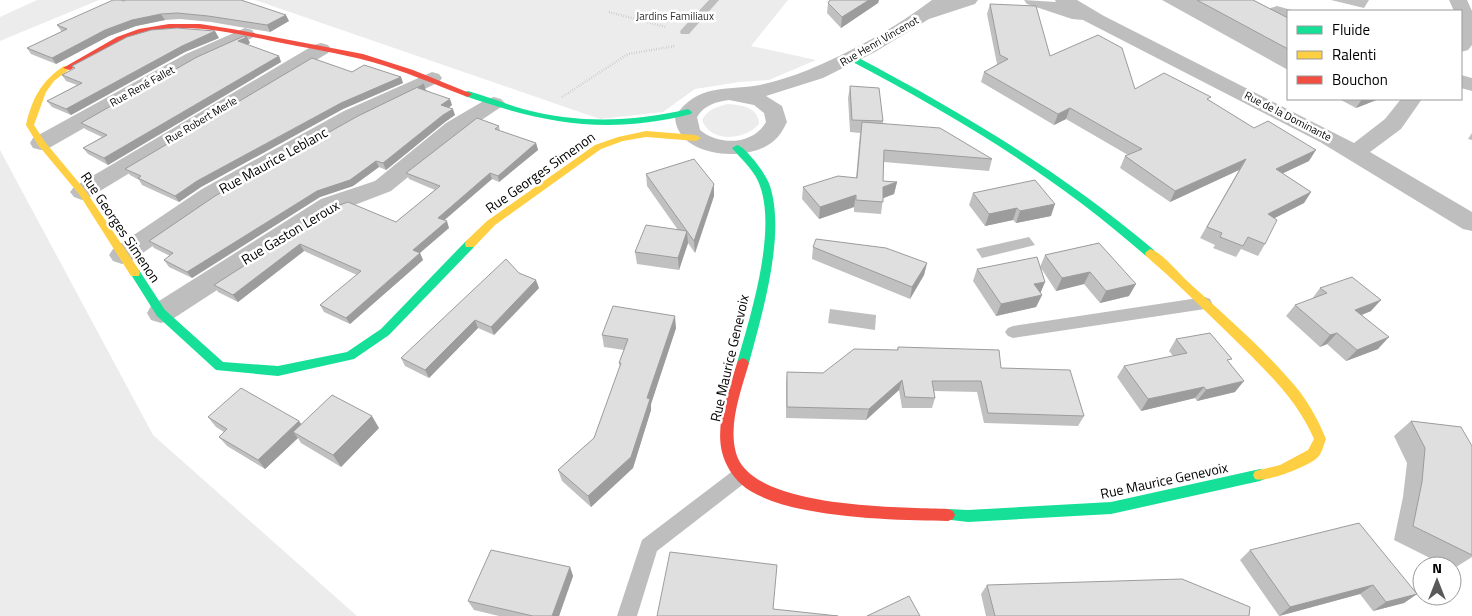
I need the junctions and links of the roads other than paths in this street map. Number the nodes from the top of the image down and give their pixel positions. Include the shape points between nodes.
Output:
1 (714, 0) edge
2 (943, 0) edge
3 (969, 0) edge
4 (1033, 0) edge
5 (1064, 0) edge
6 (1458, 0) edge
7 (926, 14) junction
8 (1097, 20) junction
9 (685, 32) road end
10 (245, 34) junction
11 (1462, 45) edge
12 (321, 49) junction
13 (852, 58) junction
14 (832, 68) junction
15 (432, 78) junction
16 (736, 94) junction
17 (1411, 100) edge
18 (494, 103) junction
19 (688, 112) junction
20 (778, 119) junction
21 (696, 138) junction
22 (42, 143) junction
23 (738, 148) junction
24 (1355, 153) junction
25 (82, 192) junction
26 (1472, 223) edge
27 (122, 255) junction
28 (1205, 303) junction
29 (161, 313) junction
30 (1013, 332) dead end
31 (740, 476) junction
32 (627, 616) edge

1 - 9 lane
2 - 7 street, Rue Henri Vincenot
3 - 7 street, Rue Henri Vincenot
4 - 8 street, Rue de la Dominante
5 - 8 street, Rue de la Dominante
6 - 11 street via 1465,16
7 - 13 street, Rue Henri Vincenot
8 - 24 street, Rue de la Dominante
10 - 12 street, Rue Georges Simenon
10 - 22 street, Rue René Fallet via 193,58
10 - 22 street, Rue Georges Simenon via 180,26 162,27 140,31 95,51 41,90 30,125
12 - 15 street, Rue Georges Simenon via 381,61
12 - 25 street, Rue Robert Merle
13 - 14 street, Rue Henri Vincenot
13 - 28 street, Rue Maurice Genevoix via 939,104 1038,164 1116,224
14 - 16 street, Rue Henri Vincenot via 787,85
14 - 20 street, Rue Henri Vincenot via 790,100
15 - 18 street, Rue Georges Simenon
15 - 27 street, Rue Maurice Leblanc via 352,116 210,195
16 - 19 street, Rue Henri Vincenot via 711,97
16 - 20 street, Rue Henri Vincenot via 768,105
17 - 24 street via 1393,124
18 - 19 street, Rue Georges Simenon via 535,116 612,125 668,119
18 - 29 street, Rue Gaston Leroux via 454,128 383,186 330,205
19 - 21 street via 687,128
20 - 23 street, Rue Henri Vincenot via 772,134 763,141
21 - 23 street, Rue Henri Vincenot via 714,146
21 - 29 street, Rue Georges Simenon via 646,134 598,147 491,223 385,332 350,356 278,371 220,367
22 - 25 street, Rue Georges Simenon
23 - 31 street, Rue Maurice Genevoix via 766,187 770,217 769,248 728,419 728,448
24 - 26 street, Rue de la Dominante
25 - 27 street, Rue Georges Simenon
27 - 29 street, Rue Georges Simenon
28 - 30 lane
28 - 31 street, Rue Maurice Genevoix via 1304,403 1320,439 1313,454 1282,470 1111,508 968,516 806,504 757,489
31 - 32 lane via 649,546

